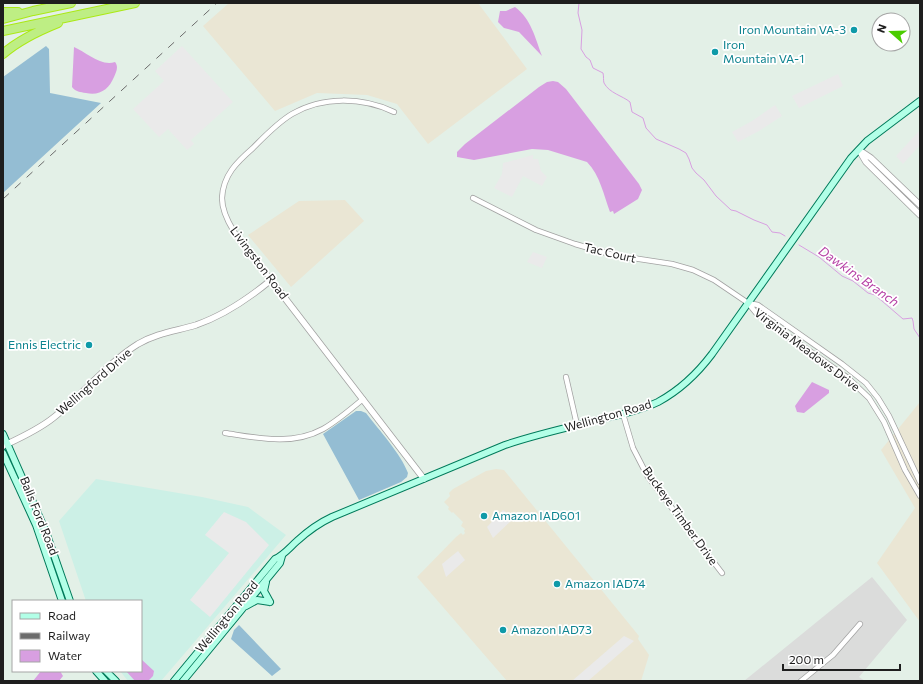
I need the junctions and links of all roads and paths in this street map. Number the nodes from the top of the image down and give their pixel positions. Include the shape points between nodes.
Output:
1 (71, 3) edge
2 (135, 3) edge
3 (32, 10) junction
4 (3, 12) edge
5 (84, 13) junction
6 (3, 19) edge
7 (3, 31) edge
8 (3, 54) edge
9 (920, 101) edge
10 (394, 112) dead end
11 (859, 150) junction
12 (473, 198) dead end
13 (920, 205) edge
14 (920, 215) edge
15 (271, 280) junction
16 (748, 303) junction
17 (566, 377) dead end
18 (363, 399) junction
19 (623, 414) junction
20 (577, 425) junction
21 (225, 433) dead end
22 (3, 434) edge
23 (6, 445) edge
24 (3, 453) edge
25 (424, 479) junction
26 (920, 482) edge
27 (920, 496) edge
28 (282, 556) junction
29 (52, 572) junction
30 (722, 573) dead end
31 (267, 578) junction
32 (64, 582) junction
33 (62, 600) edge
34 (70, 600) edge
35 (243, 607) junction
36 (860, 624) dead end
37 (97, 672) edge
38 (107, 672) edge
39 (105, 681) edge
40 (116, 681) edge
41 (174, 681) edge
42 (183, 681) edge
43 (801, 681) edge

1 - 3 highway
2 - 5 highway
3 - 4 highway
3 - 6 highway
5 - 7 highway
5 - 8 highway via 29,36
9 - 11 main road, Wellington Road
10 - 15 street, Livingston Road via 359,101 331,101 312,106 283,121 233,167 223,190 224,212 234,233
11 - 13 street via 871,158
11 - 14 street via 862,159
11 - 16 main road, Wellington Road via 842,168
12 - 16 street, Tac Court via 536,230 574,244 613,255 672,264 693,270
15 - 18 street, Livingston Road
15 - 23 street, Wellingford Drive via 242,303 218,316 150,337 138,344 54,418
16 - 19 main road, Wellington Road via 712,354 689,381 659,401
16 - 26 street, Virginia Meadows Drive via 758,306 842,364 866,384 890,416
16 - 27 street, Virginia Meadows Drive via 757,314 848,378 869,398 884,422 905,470
17 - 20 street
18 - 21 street via 335,422 304,437 268,440
18 - 25 street, Livingston Road
19 - 20 main road, Wellington Road
19 - 30 street, Buckeye Timber Drive via 633,448 648,477
20 - 25 main road, Wellington Road via 530,437
22 - 23 main road, Balls Ford Road
23 - 32 main road, Balls Ford Road via 46,532
24 - 29 main road, Balls Ford Road via 36,525
25 - 28 main road, Wellington Road via 325,521 301,537
28 - 31 main road, Wellington Road via 280,563
28 - 41 main road, Wellington Road via 275,559
29 - 32 main road via 58,580
29 - 33 main road, Balls Ford Road
31 - 35 main road, Wellington Road
31 - 35 main road via 264,591 270,602 257,600
32 - 34 main road, Balls Ford Road
35 - 42 main road, Wellington Road
36 - 43 street via 824,664
37 - 39 main road
38 - 40 main road

